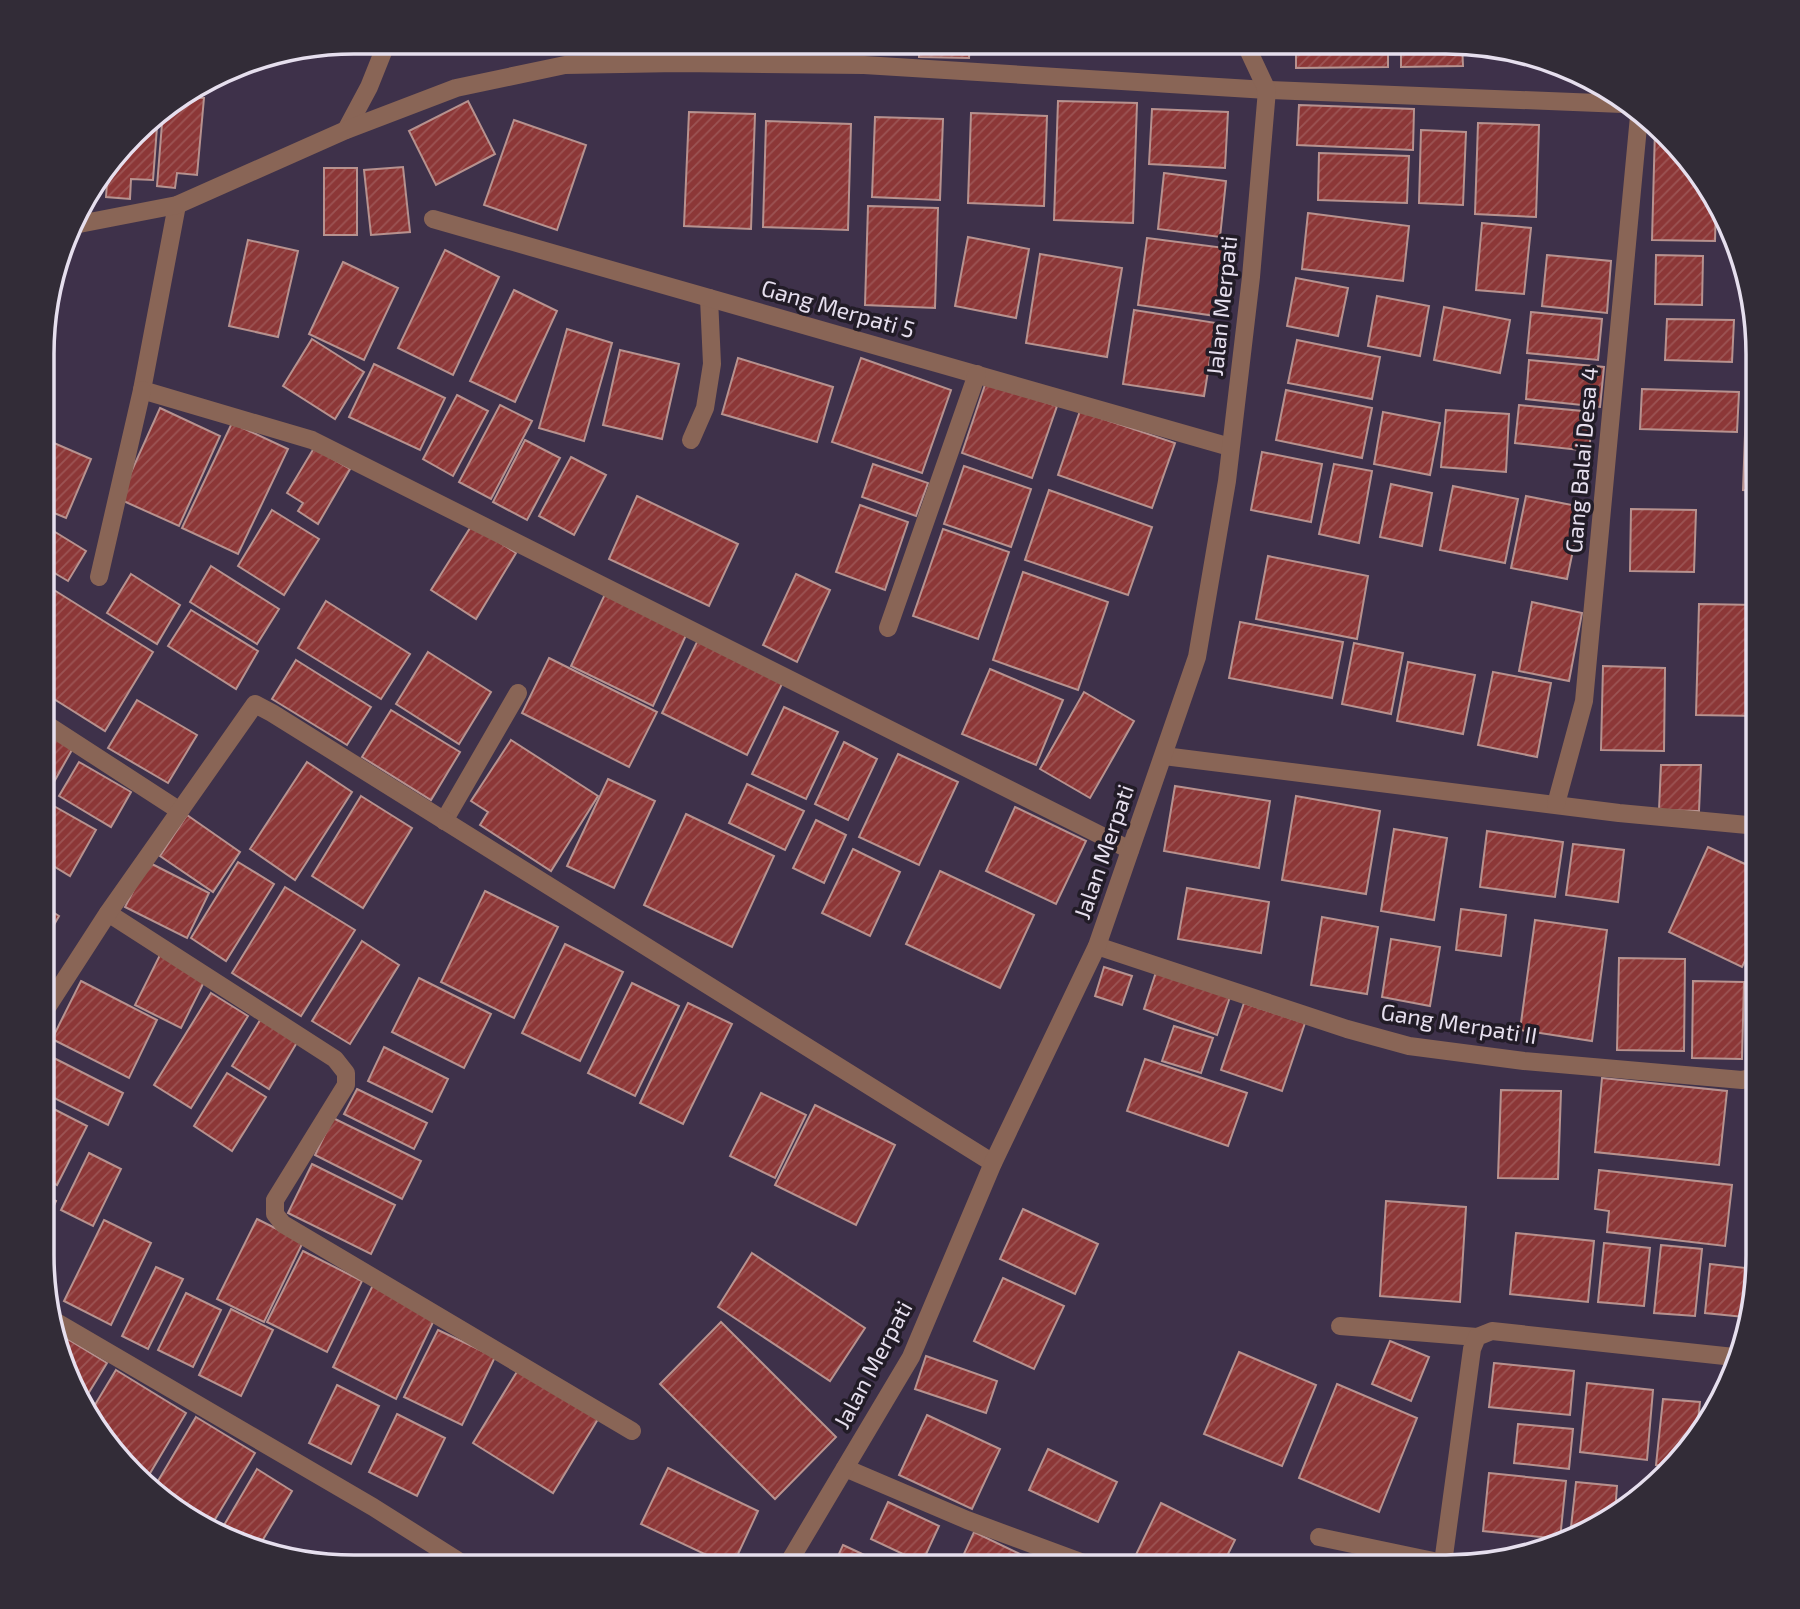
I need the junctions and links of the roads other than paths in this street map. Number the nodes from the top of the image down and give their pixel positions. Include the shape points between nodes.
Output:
1 (382, 54) edge
2 (1250, 54) edge
3 (1267, 90) junction
4 (1610, 103) edge
5 (1638, 124) edge
6 (346, 130) junction
7 (177, 205) junction
8 (433, 219) dead end
9 (85, 223) edge
10 (709, 298) junction
11 (977, 374) junction
12 (142, 390) junction
13 (691, 440) dead end
14 (1230, 447) junction
15 (99, 577) dead end
16 (888, 628) dead end
17 (518, 693) dead end
18 (54, 729) edge
19 (1164, 756) junction
20 (1556, 804) junction
21 (180, 811) junction
22 (444, 821) junction
23 (1746, 825) edge
24 (1130, 850) junction
25 (108, 913) junction
26 (1097, 946) junction
27 (54, 997) edge
28 (1746, 1078) edge
29 (993, 1163) junction
30 (63, 1326) edge
31 (1340, 1326) dead end
32 (1477, 1337) junction
33 (1728, 1356) edge
34 (632, 1431) dead end
35 (845, 1468) junction
36 (1320, 1537) dead end
37 (449, 1555) edge
38 (793, 1555) edge
39 (1062, 1555) edge
40 (1401, 1555) edge
41 (1447, 1555) edge

1 - 6 street
2 - 3 street
3 - 4 street
3 - 6 street via 864,65 565,65 456,88
3 - 14 street, Jalan Merpati
5 - 20 street, Gang Balai Desa 4 via 1584,701
6 - 7 street
7 - 9 street
7 - 12 street
8 - 10 street, Gang Merpati 5
10 - 11 street, Gang Merpati 5
10 - 13 street via 712,364 705,408
11 - 14 street, Gang Merpati 5
11 - 16 street
12 - 15 street
12 - 24 street via 312,440
14 - 19 street, Jalan Merpati via 1197,657
17 - 22 street
18 - 21 street
19 - 20 street
19 - 24 street, Jalan Merpati
20 - 23 street
21 - 22 street via 255,704
21 - 25 street
22 - 29 street
24 - 26 street, Jalan Merpati
25 - 27 street
25 - 34 street via 335,1059 346,1073 346,1085 275,1200 275,1214 284,1224
26 - 28 street, Gang Merpati II via 1409,1046 1513,1060
26 - 29 street, Jalan Merpati
29 - 35 street, Jalan Merpati via 911,1357
30 - 37 street
31 - 32 street
32 - 33 street via 1492,1331
32 - 41 street
35 - 38 street, Jalan Merpati
35 - 39 street
36 - 40 street

